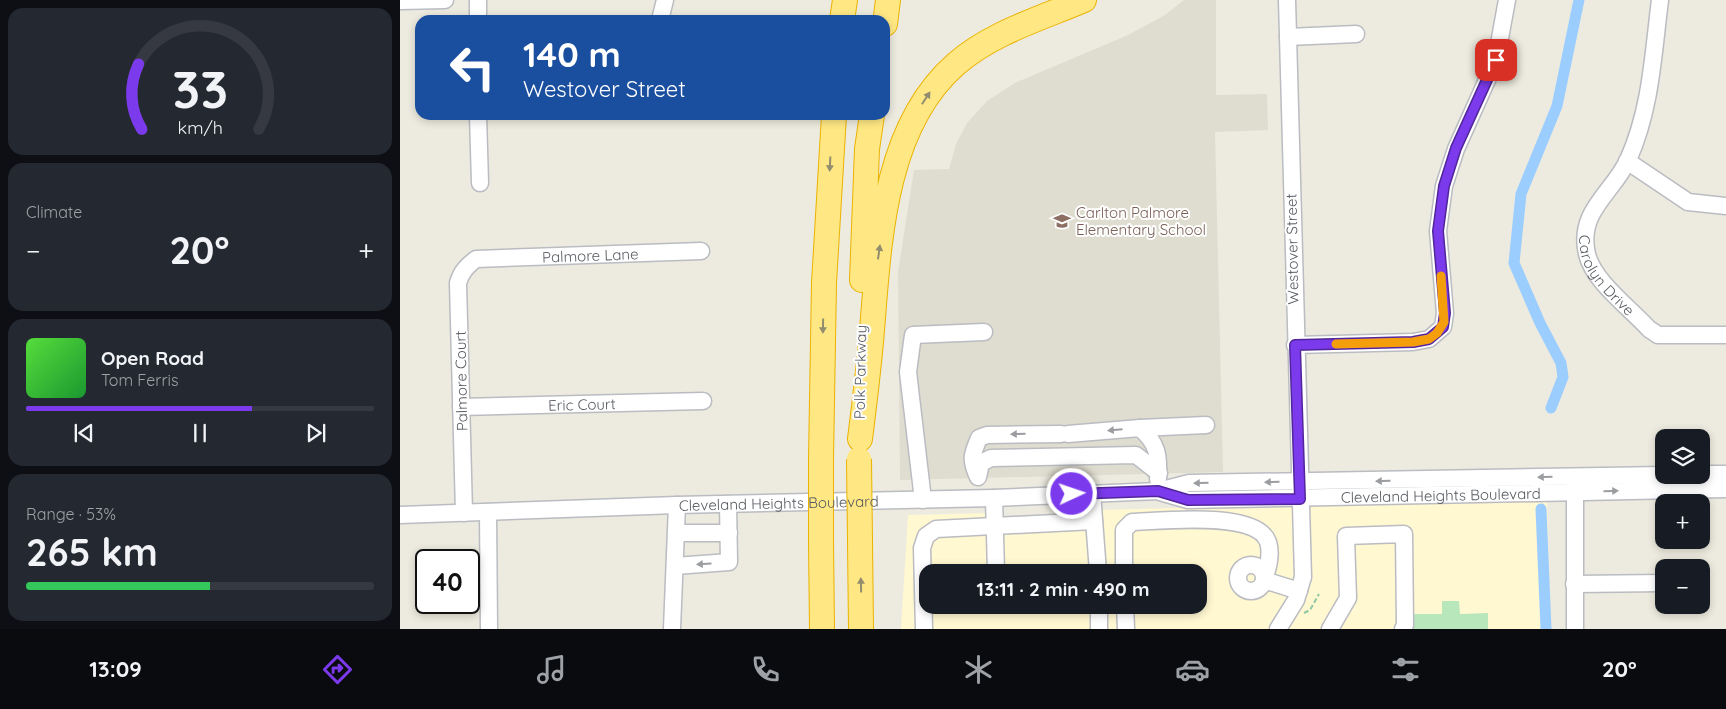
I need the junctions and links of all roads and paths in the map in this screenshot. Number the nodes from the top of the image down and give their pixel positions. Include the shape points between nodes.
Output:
1 (445, 0) edge
2 (478, 0) edge
3 (665, 0) edge
4 (888, 0) edge
5 (1084, 0) edge
6 (1288, 0) edge
7 (1507, 0) edge
8 (1660, 0) edge
9 (400, 1) edge
10 (478, 15) edge
11 (661, 15) edge
12 (886, 15) edge
13 (1356, 34) dead end
14 (1288, 36) junction
15 (478, 120) edge
16 (834, 120) edge
17 (871, 120) edge
18 (1627, 161) junction
19 (480, 183) dead end
20 (1726, 206) edge
21 (701, 251) dead end
22 (479, 259) joint
23 (984, 332) dead end
24 (1726, 335) edge
25 (1295, 345) junction
26 (703, 401) dead end
27 (461, 407) junction
28 (1206, 425) dead end
29 (1140, 428) junction
30 (859, 449) junction
31 (1159, 473) junction
32 (1710, 474) edge
33 (1726, 474) edge
34 (1655, 476) edge
35 (978, 477) junction
36 (1299, 482) junction
37 (1575, 484) junction
38 (1726, 488) edge
39 (1158, 491) junction
40 (1092, 493) junction
41 (990, 498) junction
42 (1300, 499) junction
43 (923, 500) junction
44 (728, 504) junction
45 (677, 505) junction
46 (488, 512) junction
47 (464, 513) junction
48 (400, 515) edge
49 (1094, 521) junction
50 (994, 527) junction
51 (677, 533) junction
52 (729, 533) junction
53 (996, 564) edge
54 (1097, 564) edge
55 (1124, 564) edge
56 (674, 566) junction
57 (1574, 584) junction
58 (1655, 584) edge
59 (1300, 592) junction
60 (1099, 614) edge
61 (1125, 614) edge
62 (489, 629) edge
63 (672, 629) edge
64 (822, 629) edge
65 (861, 629) edge
66 (924, 629) edge
67 (1099, 629) edge
68 (1126, 629) edge
69 (1278, 629) edge
70 (1330, 629) edge
71 (1403, 629) edge
72 (1575, 629) edge

1 - 9 street
2 - 10 street
3 - 11 street
4 - 12 highway
30 -> 5 highway via 868,382 878,252 894,170 914,118 930,92 956,64 989,41
6 - 14 street, Westover Street
7 - 25 street via 1496,60 1456,148 1444,186 1438,231 1445,313 1443,327 1429,339 1413,342
8 - 18 street, Carolyn Drive via 1648,99
13 - 14 street
14 - 25 street, Westover Street
15 - 19 street
16 -> 64 highway, bridge via 824,283
17 - 30 highway, Polk Parkway via 862,255
18 - 20 street via 1688,202
18 - 24 street, Carolyn Drive via 1594,206 1589,219 1584,240 1594,272 1649,329 1658,334
21 - 22 street, Palmore Lane
22 - 27 street, Palmore Court via 461,273 458,283
23 - 43 street via 913,335 908,372
25 - 36 street, Westover Street
26 - 27 street, Eric Court
27 - 47 street, Palmore Court
28 - 29 street
29 - 31 street via 1157,449
29 -> 35 street via 1065,434 987,435 979,438 972,462
65 -> 30 highway, Polk Parkway, bridge
31 - 35 street via 1136,456 991,458 981,462
31 - 39 street
32 - 33 street
34 - 37 street, Cleveland Heights Boulevard
35 - 41 street
37 -> 36 street, Cleveland Heights Boulevard
36 -> 39 street, Cleveland Heights Boulevard via 1189,484
36 - 42 street, Westover Street
37 -> 38 street, Cleveland Heights Boulevard
37 - 42 street, Cleveland Heights Boulevard
37 - 57 street
39 - 40 street, Cleveland Heights Boulevard
39 - 42 street, Cleveland Heights Boulevard via 1188,500
40 - 41 street, Cleveland Heights Boulevard
40 - 49 street
41 - 43 street, Cleveland Heights Boulevard
41 - 50 street
42 - 59 street, Westover Street via 1303,578
43 - 44 street, Cleveland Heights Boulevard
44 - 45 street, Cleveland Heights Boulevard
44 - 52 street
45 - 46 street, Cleveland Heights Boulevard
45 - 51 street
46 - 47 street, Cleveland Heights Boulevard
46 - 62 street
47 - 48 street, Cleveland Heights Boulevard
49 - 50 street
49 - 54 street
50 - 53 street
50 - 66 street via 936,529 926,536 922,548
51 - 52 street
51 - 56 street
52 -> 56 street via 729,562
55 - 59 street via 1124,530 1132,522 1227,520 1257,528 1268,541 1270,560 1264,580
56 - 63 street
57 - 58 street
57 - 72 street
59 - 69 street
60 - 67 street
61 - 68 street
70 - 71 street via 1348,598 1346,536 1404,534

